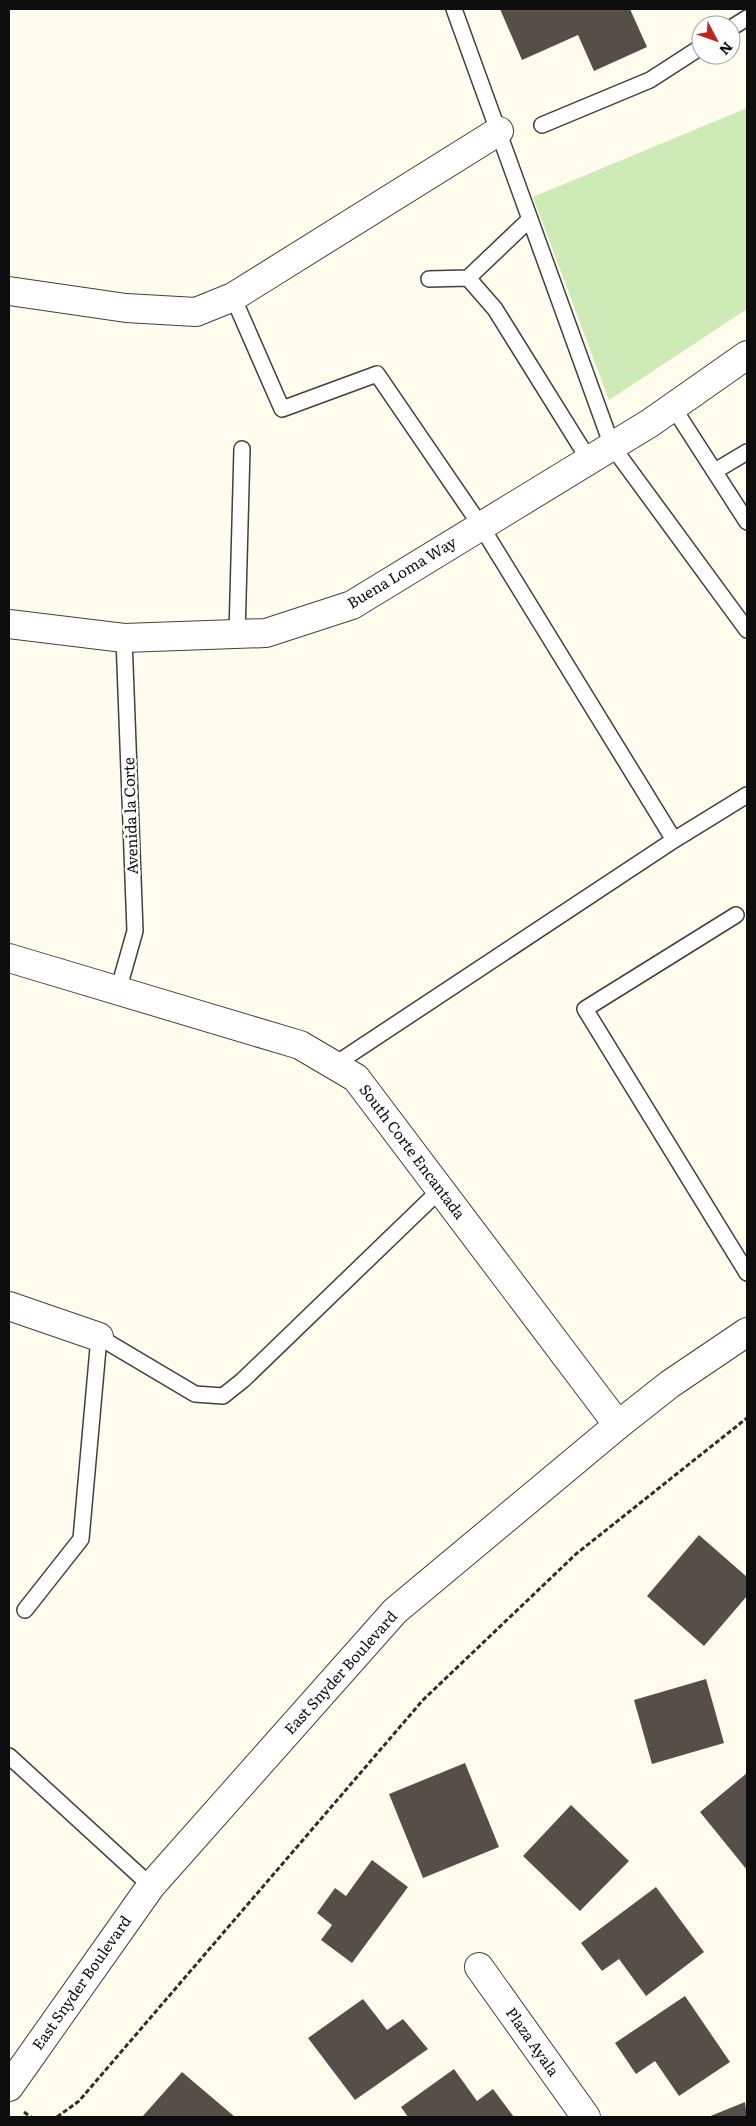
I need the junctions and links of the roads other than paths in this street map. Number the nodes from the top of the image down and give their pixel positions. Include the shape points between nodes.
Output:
1 (454, 9) edge
2 (691, 53) edge
3 (542, 125) dead end
4 (499, 132) junction
5 (530, 219) junction
6 (468, 278) junction
7 (429, 280) dead end
8 (9, 291) edge
9 (233, 297) junction
10 (747, 355) edge
11 (673, 407) junction
12 (612, 446) junction
13 (242, 450) dead end
14 (747, 452) edge
15 (589, 460) junction
16 (715, 471) junction
17 (747, 522) edge
18 (481, 526) junction
19 (9, 624) edge
20 (747, 630) edge
21 (237, 635) junction
22 (124, 638) junction
23 (747, 795) edge
24 (674, 840) junction
25 (736, 915) dead end
26 (9, 958) edge
27 (118, 991) junction
28 (334, 1065) junction
29 (440, 1190) junction
30 (747, 1273) edge
31 (9, 1306) edge
32 (747, 1332) edge
33 (99, 1337) junction
34 (618, 1425) junction
35 (25, 1610) dead end
36 (9, 1756) edge
37 (151, 1886) junction
38 (479, 1967) dead end
39 (9, 2087) edge
40 (586, 2117) edge

1 - 4 lane
2 - 3 lane via 650,80
4 - 5 lane
4 - 9 street
5 - 6 lane
5 - 12 lane
6 - 7 lane
6 - 15 lane via 495,309
8 - 9 street via 126,308 196,312
9 - 18 lane via 282,409 377,374
10 - 11 street, Buena Loma Way
11 - 12 street, Buena Loma Way
11 - 16 lane
12 - 15 street, Buena Loma Way
12 - 20 lane
13 - 21 lane
14 - 16 lane
15 - 18 street, Buena Loma Way
16 - 17 lane
18 - 21 street, Buena Loma Way via 352,605 266,633
18 - 24 lane
19 - 22 street, Buena Loma Way
21 - 22 street, Buena Loma Way
22 - 27 lane, Avenida la Corte via 135,931
23 - 24 lane
24 - 28 lane
25 - 30 lane via 585,1009
26 - 27 street, South Corte Encantada
27 - 28 street, South Corte Encantada via 300,1045
28 - 29 street, South Corte Encantada via 356,1078
29 - 33 lane via 243,1380 222,1396 195,1394
29 - 34 street, South Corte Encantada
31 - 33 street
32 - 34 street, East Snyder Boulevard via 670,1384
33 - 35 lane via 81,1539
34 - 37 street, East Snyder Boulevard via 395,1612
36 - 37 lane
37 - 39 street, East Snyder Boulevard
38 - 40 street, Plaza Ayala

